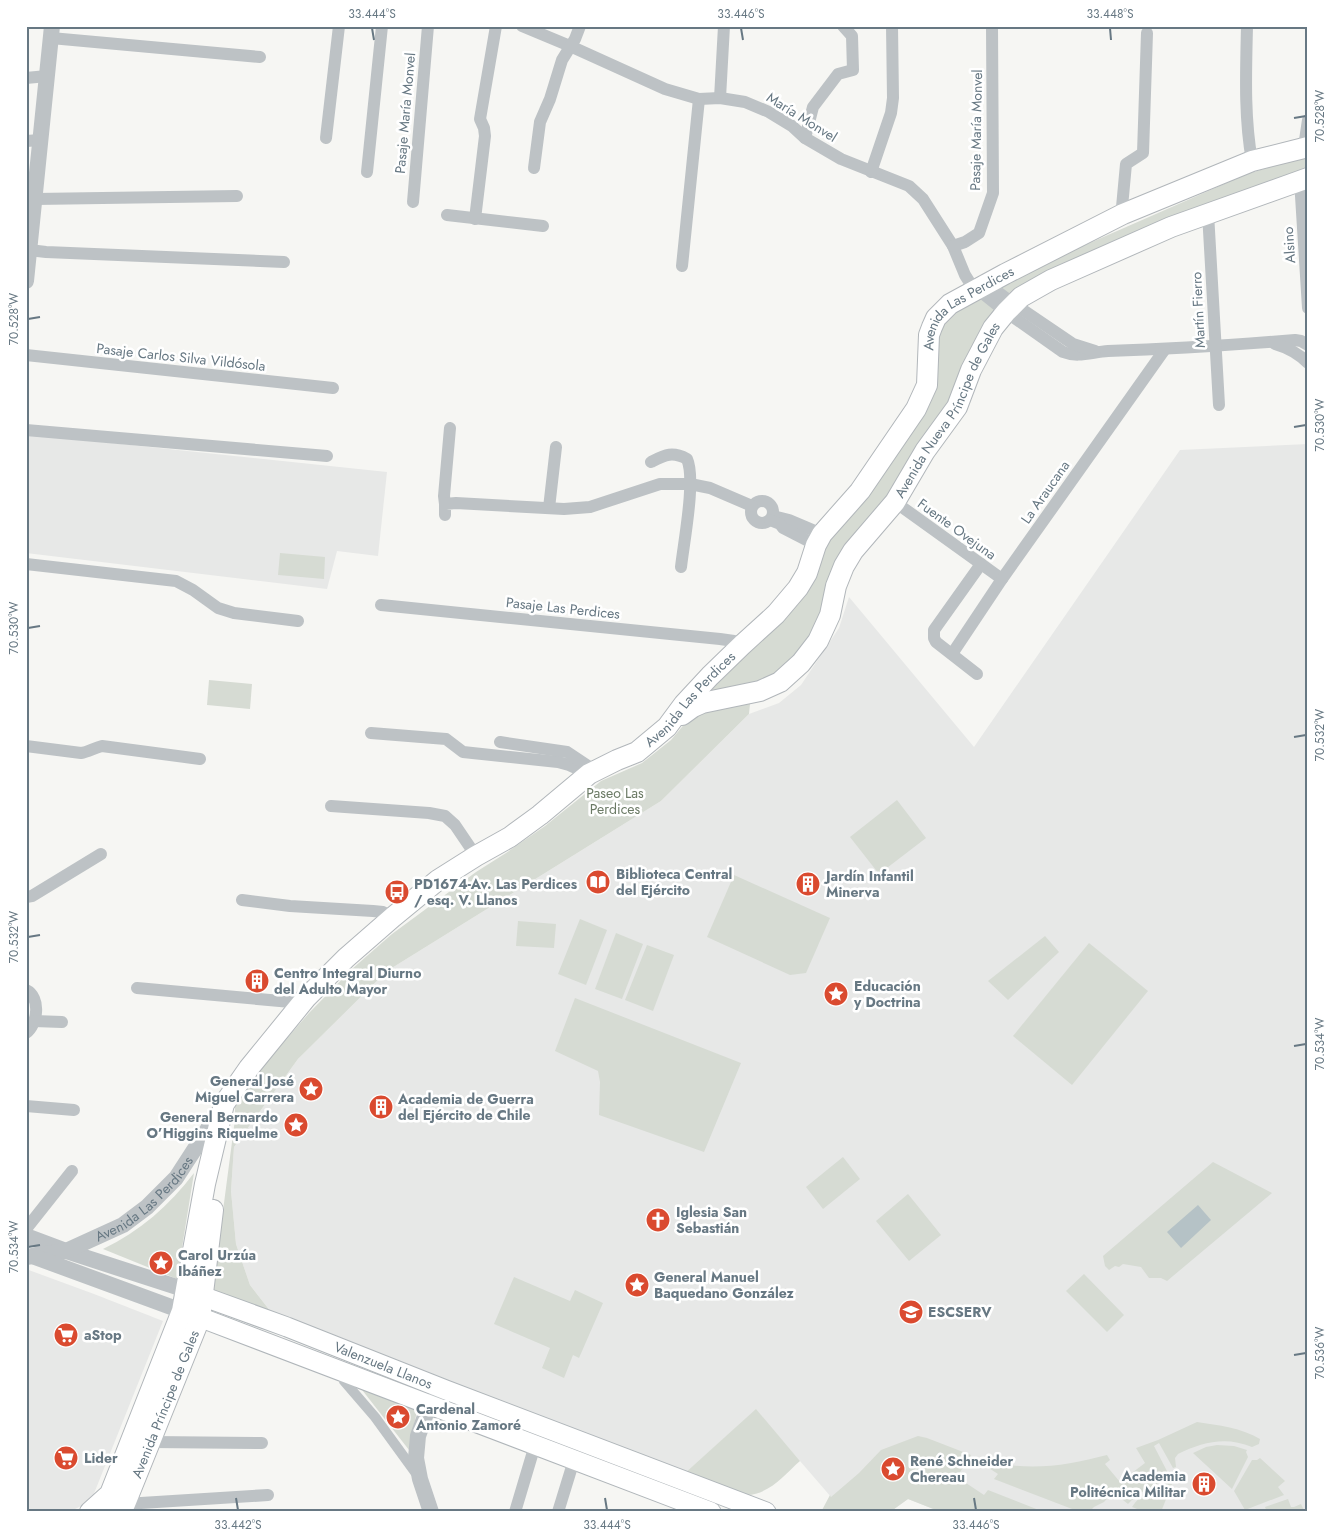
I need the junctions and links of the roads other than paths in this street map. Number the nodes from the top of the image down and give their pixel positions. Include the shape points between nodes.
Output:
1 (339, 26) edge
2 (382, 26) edge
3 (428, 26) edge
4 (496, 26) edge
5 (522, 26) edge
6 (580, 26) edge
7 (724, 26) edge
8 (843, 26) edge
9 (892, 26) edge
10 (992, 26) edge
11 (1247, 26) edge
12 (52, 32) edge
13 (1147, 33) dead end
14 (570, 46) junction
15 (260, 57) dead end
16 (47, 76) junction
17 (26, 78) edge
18 (720, 98) junction
19 (699, 99) junction
20 (1308, 120) edge
21 (326, 138) dead end
22 (805, 138) junction
23 (33, 140) edge
24 (1306, 147) edge
25 (1252, 161) junction
26 (534, 168) dead end
27 (367, 172) dead end
28 (871, 172) junction
29 (1304, 179) edge
30 (237, 196) dead end
31 (35, 199) junction
32 (413, 202) dead end
33 (1208, 213) junction
34 (1123, 214) junction
35 (446, 216) dead end
36 (475, 219) junction
37 (543, 226) dead end
38 (29, 230) edge
39 (953, 246) junction
40 (29, 250) junction
41 (284, 262) dead end
42 (682, 266) dead end
43 (26, 281) edge
44 (976, 282) junction
45 (1010, 308) junction
46 (1308, 308) edge
47 (1307, 341) edge
48 (1268, 342) junction
49 (1215, 346) junction
50 (1165, 349) junction
51 (26, 355) edge
52 (1308, 364) edge
53 (333, 388) dead end
54 (1219, 405) dead end
55 (450, 428) dead end
56 (26, 430) edge
57 (556, 447) dead end
58 (327, 456) dead end
59 (650, 462) dead end
60 (690, 484) junction
61 (895, 502) junction
62 (549, 508) junction
63 (819, 539) junction
64 (26, 564) edge
65 (981, 564) junction
66 (682, 567) dead end
67 (1002, 579) junction
68 (381, 605) dead end
69 (298, 621) dead end
70 (742, 645) junction
71 (952, 654) junction
72 (977, 674) dead end
73 (710, 676) junction
74 (717, 699) junction
75 (667, 727) junction
76 (372, 734) dead end
77 (500, 742) dead end
78 (26, 746) edge
79 (200, 759) dead end
80 (593, 772) junction
81 (331, 806) dead end
82 (101, 854) dead end
83 (476, 856) junction
84 (26, 897) edge
85 (242, 900) dead end
86 (393, 916) junction
87 (137, 988) dead end
88 (26, 990) edge
89 (302, 1003) junction
90 (34, 1021) junction
91 (62, 1022) dead end
92 (26, 1033) edge
93 (224, 1104) junction
94 (26, 1106) edge
95 (74, 1110) dead end
96 (72, 1171) dead end
97 (26, 1229) edge
98 (26, 1236) edge
99 (66, 1251) junction
100 (29, 1255) edge
101 (194, 1293) junction
102 (191, 1314) junction
103 (345, 1373) junction
104 (446, 1390) junction
105 (429, 1405) junction
106 (151, 1442) junction
107 (262, 1443) dead end
108 (535, 1445) junction
109 (574, 1460) junction
110 (420, 1479) junction
111 (644, 1486) junction
112 (268, 1496) dead end
113 (117, 1507) edge
114 (90, 1512) edge
115 (431, 1512) edge
116 (515, 1512) edge
117 (558, 1512) edge
118 (688, 1512) edge
119 (711, 1512) edge
120 (766, 1512) edge

1 - 21 street
2 - 27 street
3 - 32 street, Pasaje María Monvel
4 - 36 street via 480,119 485,136
5 - 14 street, María Monvel
6 - 14 street
7 - 18 street
8 - 22 street via 852,36 854,70 838,74 813,107
9 - 28 street via 891,113
10 - 39 street, Pasaje María Monvel via 992,192 979,233
11 - 25 street via 1246,77
12 - 15 street
12 - 16 street
13 - 34 street via 1143,153 1126,164
14 - 19 street, María Monvel via 665,89
14 - 26 street via 540,122
16 - 17 street
16 - 23 street
18 - 19 street, María Monvel
18 - 22 street, María Monvel via 745,102 769,112
19 - 42 street
20 - 24 street
22 - 28 street, María Monvel via 840,159
23 - 31 street
24 - 25 main road, Avenida Las Perdices
25 - 34 main road, Avenida Las Perdices
28 - 39 street, María Monvel via 909,186 923,199
29 - 33 main road, Avenida Nueva Príncipe de Gales
29 - 46 street, Alsino
30 - 31 street
31 - 38 street
33 - 45 main road, Avenida Nueva Príncipe de Gales via 1051,280 1026,294
33 - 49 street, Martín Fierro
34 - 44 main road, Avenida Las Perdices
35 - 36 street
36 - 37 street
38 - 40 street
39 - 44 street, María Monvel
40 - 41 street
40 - 43 street
44 - 45 street
44 - 63 main road, Avenida Las Perdices via 936,318 929,335 927,385 916,409 860,491
45 - 50 street via 1072,356
45 - 61 main road, Avenida Nueva Príncipe de Gales via 993,328 978,355 957,407 925,451
47 - 48 street
48 - 49 street
48 - 52 street via 1287,347
49 - 50 street
49 - 54 street, Martín Fierro
50 - 67 street, La Araucana
51 - 53 street, Pasaje Carlos Silva Vildósola
55 - 62 street via 445,510 456,503
56 - 58 street
57 - 62 street
59 - 60 street via 665,455 678,454 687,458
60 - 62 street via 660,484 590,507
60 - 63 street via 710,488 752,506 756,502 767,501 774,510 771,518 789,520
60 - 66 street
61 - 65 street, Fuente Ovejuna
61 - 74 main road, Avenida Nueva Príncipe de Gales via 844,566 830,615 818,641 802,663 780,682 765,689
63 - 70 main road, Avenida Las Perdices via 798,588 776,614
64 - 69 street via 176,581 218,608
65 - 67 street, Fuente Ovejuna
65 - 71 street via 934,630 936,642
67 - 71 street, La Araucana
68 - 70 street, Pasaje Las Perdices via 720,639
70 - 73 main road, Avenida Las Perdices
71 - 72 street
73 - 74 main road via 710,696
73 - 75 main road, Avenida Las Perdices
74 - 75 main road, Avenida Nueva Príncipe de Gales via 693,706
75 - 80 main road, Avenida Las Perdices via 637,752
76 - 80 street via 446,739 463,752 558,762
77 - 80 street via 567,752
78 - 79 street via 81,753 102,746
80 - 83 main road, Avenida Las Perdices via 510,837
81 - 83 street via 445,816
82 - 84 street
83 - 86 main road, Avenida Las Perdices via 438,880
85 - 86 street via 383,912
86 - 89 main road, Avenida Las Perdices
87 - 89 street
88 - 90 street via 33,994 35,1000
89 - 93 main road, Avenida Las Perdices
90 - 91 street
90 - 92 street via 32,1029
93 - 99 street, Avenida Las Perdices via 176,1178 153,1202 123,1225
93 - 101 main road via 205,1184
94 - 95 street
96 - 97 street
98 - 99 street, Valenzuela Llanos
99 - 100 street, Avenida Las Perdices
99 - 101 street, Valenzuela Llanos
100 - 102 street, Valenzuela Llanos
101 - 102 main road, Avenida Príncipe de Gales
101 - 104 main road, Valenzuela Llanos
102 - 103 main road, Valenzuela Llanos
102 - 106 main road, Avenida Príncipe de Gales
102 - 113 main road, Avenida Príncipe de Gales
103 - 105 main road, Valenzuela Llanos
103 - 110 street via 344,1381
104 - 105 street
104 - 120 main road, Valenzuela Llanos
105 - 108 main road, Valenzuela Llanos
105 - 110 street via 418,1436 416,1458
106 - 107 street
106 - 113 main road, Avenida Príncipe de Gales
108 - 109 main road, Valenzuela Llanos
108 - 116 street
109 - 111 main road, Valenzuela Llanos
109 - 117 street
110 - 115 street
111 - 118 street
111 - 119 main road, Valenzuela Llanos
112 - 113 street
113 - 114 main road

